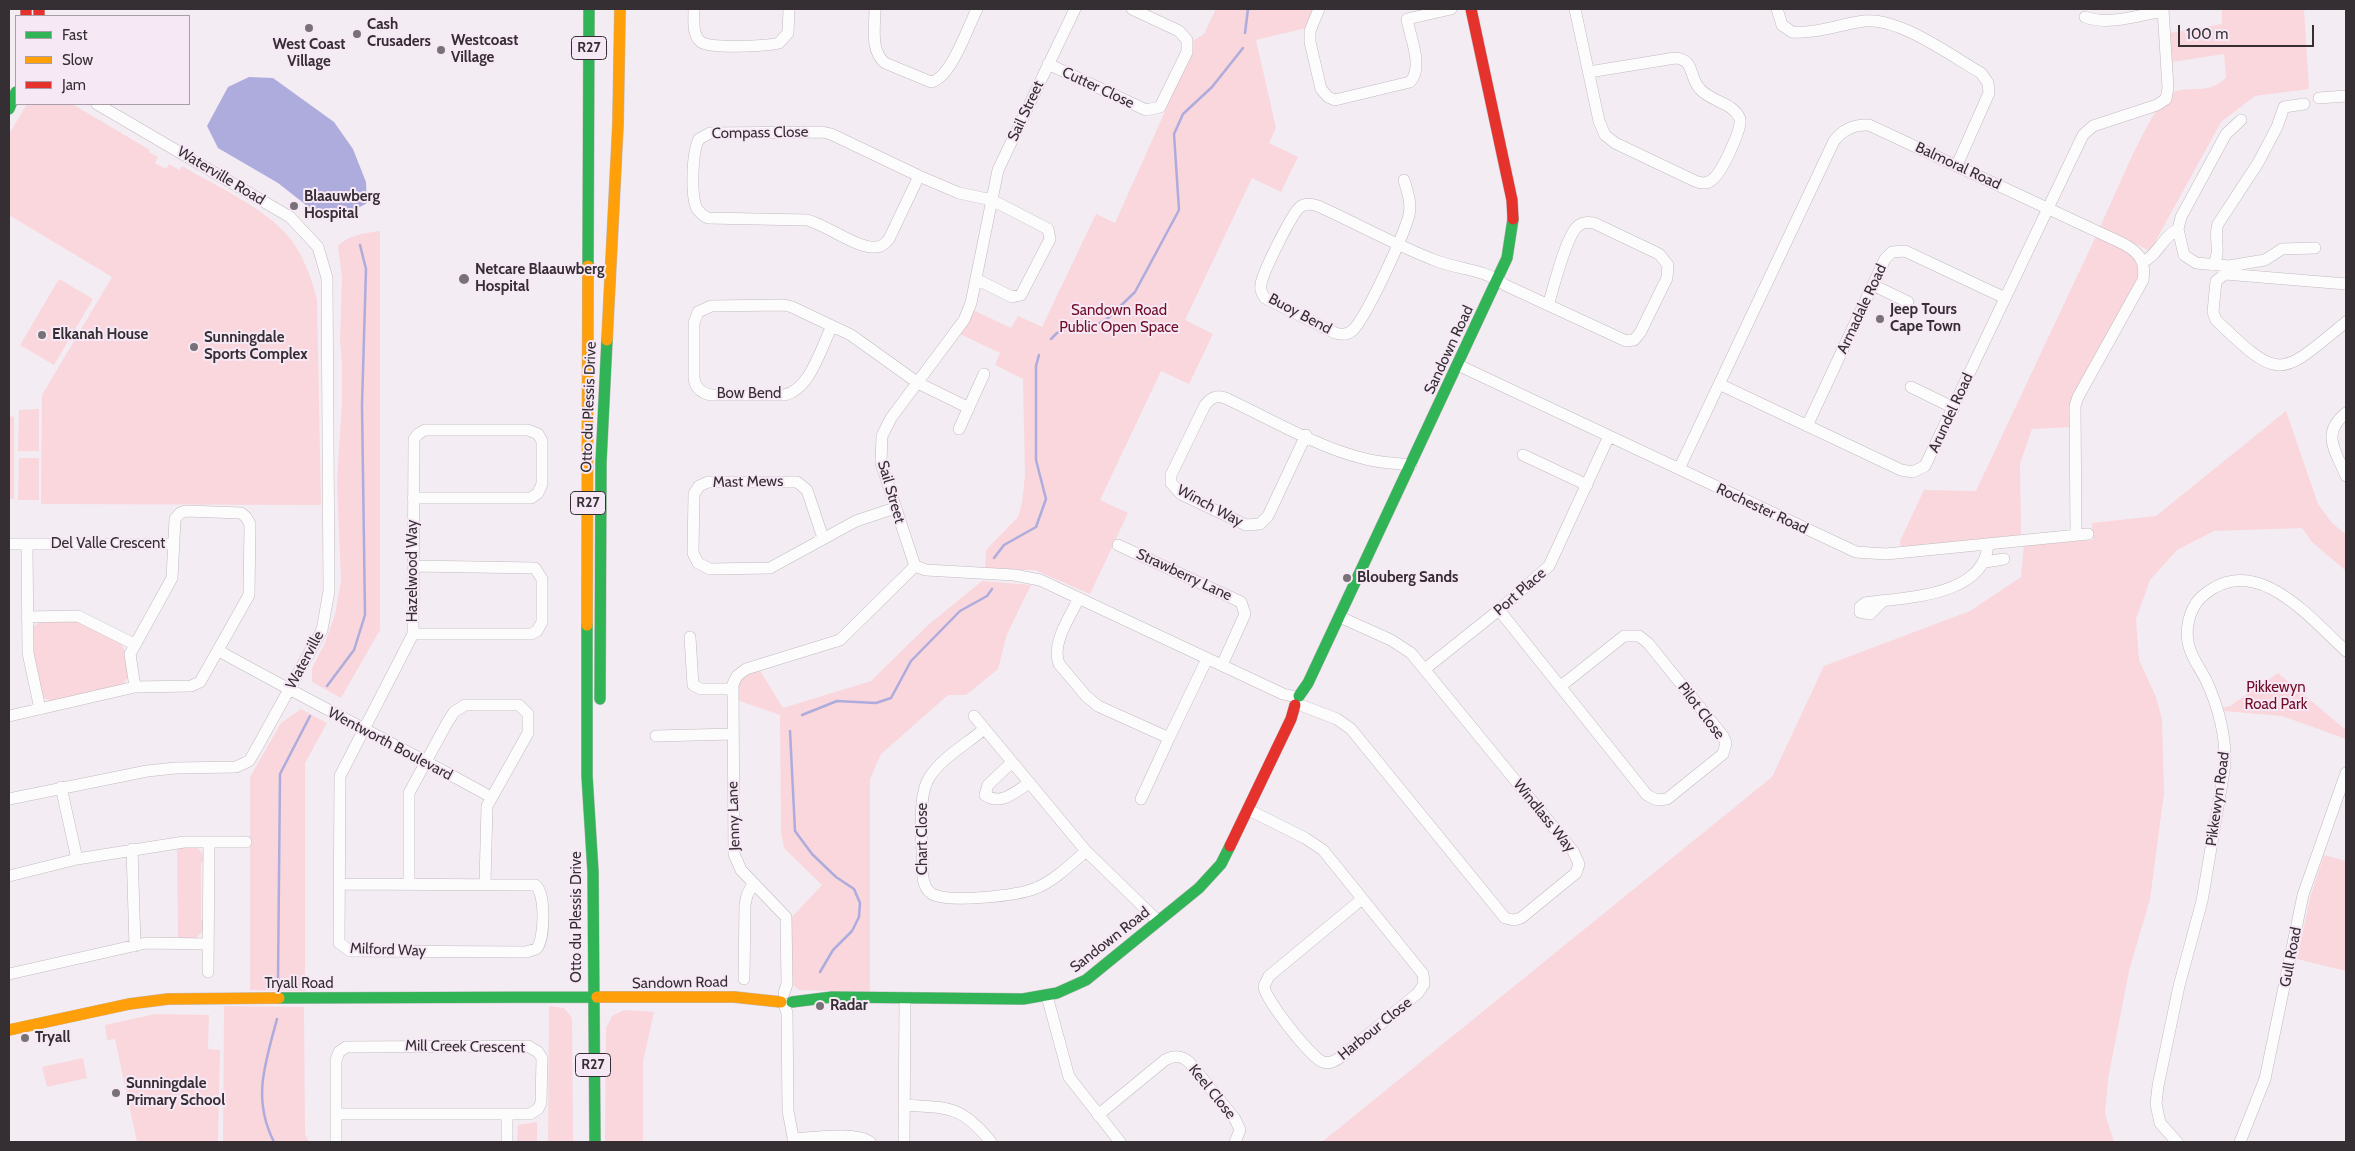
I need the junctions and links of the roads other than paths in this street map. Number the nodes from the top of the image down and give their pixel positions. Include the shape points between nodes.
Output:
1 (589, 9) edge
2 (620, 9) edge
3 (694, 9) edge
4 (789, 9) edge
5 (875, 9) edge
6 (977, 9) edge
7 (1075, 9) edge
8 (1132, 9) edge
9 (1319, 9) edge
10 (1399, 9) edge
11 (1451, 9) edge
12 (1470, 9) edge
13 (1575, 9) edge
14 (1777, 9) edge
15 (2163, 10) edge
16 (2084, 17) dead end
17 (1407, 19) junction
18 (1048, 64) junction
19 (1588, 72) junction
20 (15, 94) edge
21 (2346, 96) edge
22 (2319, 98) dead end
23 (2304, 104) dead end
24 (16, 105) edge
25 (99, 105) edge
26 (104, 105) edge
27 (9, 109) edge
28 (116, 113) junction
29 (9, 116) edge
30 (2241, 120) dead end
31 (1957, 165) junction
32 (919, 176) junction
33 (1404, 180) dead end
34 (992, 200) junction
35 (2048, 208) junction
36 (2178, 230) junction
37 (1399, 244) junction
38 (318, 247) joint
39 (2315, 248) dead end
40 (2143, 262) junction
41 (2213, 264) junction
42 (976, 279) junction
43 (1498, 280) junction
44 (2346, 284) edge
45 (1873, 285) junction
46 (2006, 298) junction
47 (1908, 302) dead end
48 (1548, 305) junction
49 (2346, 322) edge
50 (832, 326) junction
51 (1458, 365) junction
52 (984, 374) dead end
53 (918, 383) junction
54 (1719, 384) junction
55 (1911, 387) dead end
56 (969, 408) junction
57 (1954, 408) junction
58 (2346, 413) edge
59 (1807, 426) junction
60 (959, 429) dead end
61 (1306, 436) junction
62 (1610, 436) junction
63 (1523, 455) dead end
64 (1411, 465) junction
65 (1679, 469) junction
66 (2346, 476) edge
67 (1587, 485) junction
68 (413, 498) junction
69 (895, 508) junction
70 (2088, 534) dead end
71 (2076, 535) junction
72 (823, 538) junction
73 (9, 544) edge
74 (27, 544) junction
75 (174, 544) junction
76 (1988, 544) junction
77 (1118, 545) dead end
78 (2004, 559) dead end
79 (1985, 562) junction
80 (415, 566) junction
81 (915, 566) junction
82 (1079, 598) junction
83 (1882, 602) dead end
84 (1499, 610) junction
85 (1340, 616) junction
86 (27, 617) junction
87 (413, 634) junction
88 (690, 637) dead end
89 (134, 644) junction
90 (219, 650) junction
91 (2346, 650) edge
92 (1207, 659) junction
93 (1222, 666) junction
94 (1425, 669) junction
95 (1561, 686) junction
96 (135, 687) junction
97 (732, 689) junction
98 (289, 690) junction
99 (1300, 702) junction
100 (600, 706) dead end
101 (40, 709) junction
102 (9, 716) edge
103 (974, 716) dead end
104 (364, 728) junction
105 (984, 729) junction
106 (732, 734) junction
107 (656, 736) dead end
108 (1169, 738) junction
109 (599, 760) dead end
110 (426, 761) junction
111 (1011, 762) junction
112 (2346, 773) edge
113 (1028, 784) junction
114 (61, 787) junction
115 (491, 797) junction
116 (1141, 798) dead end
117 (9, 799) edge
118 (1249, 810) junction
119 (592, 836) junction
120 (209, 842) junction
121 (246, 842) dead end
122 (132, 849) junction
123 (1086, 851) junction
124 (77, 859) junction
125 (9, 876) edge
126 (409, 882) junction
127 (485, 883) junction
128 (340, 884) junction
129 (753, 884) junction
130 (1362, 899) junction
131 (1158, 921) junction
132 (208, 944) junction
133 (135, 946) junction
134 (9, 971) edge
135 (208, 972) dead end
136 (744, 980) dead end
137 (593, 996) junction
138 (1047, 996) junction
139 (905, 998) junction
140 (787, 999) junction
141 (9, 1030) edge
142 (904, 1106) junction
143 (336, 1114) junction
144 (507, 1115) junction
145 (1098, 1115) junction
146 (594, 1140) edge
147 (793, 1140) edge
148 (336, 1142) edge
149 (507, 1142) edge
150 (870, 1142) edge
151 (904, 1142) edge
152 (991, 1142) edge
153 (1120, 1142) edge
154 (1235, 1142) edge
155 (2177, 1142) edge
156 (2240, 1142) edge

1 - 119 street, Otto du Plessis Drive / R27 via 587,776
2 - 100 street, Otto du Plessis Drive / R27 via 617,144 601,462
3 - 4 street via 697,36 701,42 713,45 779,44 788,33
5 - 6 street via 875,40 879,58 931,82 940,79 948,68
7 - 18 street, Sail Street
8 - 18 street, Cutter Close via 1179,31 1187,40 1187,52 1160,107 1146,110
9 - 17 street via 1310,31 1310,42 1321,89 1335,100 1404,85 1413,79 1416,65
10 - 17 street
11 - 17 street
12 - 43 street, Sandown Road via 1512,200 1510,246
13 - 19 street
14 - 31 street via 1782,25 1792,32 1865,21 1889,22 1981,73 1988,83 1989,93
15 - 16 street via 2106,20
15 - 35 street, Arundel Road via 2166,98 2157,106 2088,129
18 - 34 street, Sail Street via 1000,165
19 - 19 street via 1598,121 1609,140 1699,183 1715,178 1737,135 1740,119 1729,106 1700,90 1686,61 1676,58
20 - 27 street
21 - 22 street
23 - 41 street via 2284,107 2258,163 2218,224 2218,255
24 - 29 street
25 - 28 street, Waterville Road
26 - 28 street, Waterville Road
28 - 38 street, Waterville Road via 290,217
30 - 36 street via 2226,134 2181,217
31 - 35 street, Balmoral Road
31 - 54 street, Balmoral Road via 1874,126 1857,125 1842,132 1834,141
32 - 32 street, Compass Close via 841,137 822,132 710,133 699,139 694,161 696,204 699,212 708,218 807,220 876,248 889,239
32 - 34 street, Compass Close via 959,193
33 - 37 street, Buoy Bend via 1410,208
34 - 42 street, Sail Street
34 - 42 street, Compass Close via 1046,226 1050,236 1021,295 1012,297
35 - 40 street, Balmoral Road via 2132,249
35 - 46 street, Arundel Road
36 - 40 street via 2166,237 2154,256
36 - 41 street via 2186,258 2196,263
37 - 37 street, Buoy Bend via 1318,206 1302,206 1292,217 1264,275 1261,291 1269,301 1335,333 1345,334 1353,330 1363,316
37 - 43 street, Buoy Bend via 1436,261 1492,275
38 - 98 street, Waterville via 327,278 329,591 322,630
39 - 41 street via 2282,249 2265,260 2248,264
40 - 71 street via 2140,285 2075,406
42 - 53 street, Sail Street via 964,320
43 - 48 street, Buoy Bend
43 - 51 street, Sandown Road
44 - 49 street via 2228,274 2219,276 2215,284 2213,310 2214,317 2260,359 2280,366 2294,363
45 - 46 street, Armadale Road via 1887,256 1901,250
45 - 47 street
45 - 59 street, Armadale Road
46 - 57 street, Arundel Road
48 - 48 street via 1621,340 1634,340 1667,278 1668,265 1659,254 1594,223 1582,223 1574,229 1569,241
50 - 50 street, Bow Bend via 784,305 704,307 696,315 694,323 696,386 702,393 711,395 784,395 794,392 805,382
50 - 53 street, Bow Bend via 869,346
51 - 62 street, Rochester Road
51 - 64 street, Sandown Road
52 - 56 street
53 - 56 street, Bow Bend
53 - 69 street, Sail Street via 887,423 880,443 881,463
54 - 59 street, Arundel Road
54 - 65 street, Balmoral Road
55 - 57 street
56 - 60 street
57 - 59 street, Arundel Road via 1928,463 1913,472 1901,470
58 - 66 street via 2335,423 2331,438
61 - 61 street, Winch Way via 1225,398 1215,397 1204,405 1170,482 1181,494 1239,522 1250,526 1260,524 1268,516
61 - 64 street, Winch Way via 1342,453
62 - 65 street, Rochester Road
62 - 67 street, Port Place
63 - 67 street
64 - 85 street, Sandown Road
65 - 76 street, Rochester Road via 1856,552 1879,554
67 - 84 street, Port Place via 1549,566
68 - 68 street, Hazelwood Way via 531,498 538,494 542,484 542,441 533,431 425,430 413,442
68 - 80 street, Hazelwood Way
69 - 72 street, Mast Mews via 856,521
69 - 81 street, Sail Street
70 - 71 street, Rochester Road
71 - 76 street, Rochester Road
72 - 72 street, Mast Mews via 770,568 705,568 698,564 693,553 694,494 699,486 708,482 797,482 807,490
73 - 74 street, Del Valle Crescent
74 - 75 street, Del Valle Crescent
74 - 86 street
75 - 89 street via 172,578
75 - 90 street, Del Valle Crescent via 174,523 183,512 238,512 248,520 250,595
76 - 79 street
77 - 93 street, Strawberry Lane via 1241,602 1245,614
78 - 79 street
79 - 83 street via 1970,579 1958,585
80 - 87 street, Hazelwood Way
80 - 87 street via 535,568 542,579 542,622 531,634
81 - 82 street via 1034,578
81 - 97 street via 840,640 746,669 737,676
82 - 92 street
82 - 108 street via 1058,644 1059,664 1098,706
84 - 94 street, Port Place
84 - 95 street, Pilot Close
85 - 94 street, Windlass Way via 1401,646
85 - 99 street, Sandown Road
86 - 89 street via 78,616
86 - 101 street via 28,653
87 - 104 street, Hazelwood Way
88 - 97 street via 693,685 700,689
89 - 96 street via 130,654
90 - 96 street, Del Valle Crescent via 197,684
90 - 98 street
91 - 155 street, Pikkewyn Road via 2294,604 2259,582 2242,580 2216,587 2199,600 2191,614 2188,643 2218,710 2224,732 2225,765 2202,901 2179,986 2158,1086 2156,1104 2160,1123
92 - 93 street
92 - 108 street
93 - 99 street
94 - 99 street, Windlass Way via 1577,857 1578,864 1572,878 1521,918 1511,920 1502,916 1351,730 1337,719
95 - 95 street, Pilot Close via 1652,798 1668,799 1723,754 1726,743 1723,736 1640,636 1624,636
96 - 101 street, Del Valle Crescent
97 - 106 street, Jenny Lane
98 - 104 street, Wentworth Boulevard
98 - 114 street, Waterville via 242,766 147,771
99 - 118 street, Sandown Road
101 - 102 street, Del Valle Crescent
103 - 105 street
104 - 110 street, Wentworth Boulevard
104 - 128 street, Milford Way via 340,776
105 - 111 street
105 - 123 street, Chart Close via 940,766 925,786 922,799 923,878 926,888 932,894 944,897 1015,894 1048,881
106 - 107 street
106 - 129 street, Jenny Lane via 733,848 738,865
108 - 116 street
109 - 119 street, Otto du Plessis Drive / R27
110 - 115 street, Wentworth Boulevard
110 - 115 street via 458,708 473,704 521,706 528,714 528,733
110 - 126 street via 409,793
111 - 113 street
111 - 113 street via 988,785 985,795 1000,800
112 - 156 street, Gull Road via 2303,895 2265,1079
113 - 123 street
114 - 117 street, Waterville
114 - 124 street
115 - 127 street via 485,814
118 - 130 street, Harbour Close via 1316,844
118 - 131 street, Sandown Road via 1228,853 1213,874
119 - 137 street, Otto du Plessis Drive / R27
120 - 121 street
120 - 122 street
120 - 132 street
122 - 124 street
122 - 133 street
123 - 131 street
124 - 125 street
126 - 127 street
126 - 128 street
127 - 128 street, Milford Way via 528,883 539,887 542,897 542,941 539,947 532,951 350,951 339,943
129 - 136 street via 745,905
129 - 140 street, Jenny Lane via 786,918
130 - 130 street, Harbour Close via 1423,974 1424,982 1418,993 1341,1057 1325,1063 1313,1055 1268,998 1264,986 1269,976
131 - 138 street, Sandown Road via 1086,980
132 - 133 street via 146,943
132 - 135 street
133 - 134 street
137 - 140 street, Sandown Road via 613,999
137 - 141 street, Tryall Road via 168,999 138,1002
137 - 146 street, R27
138 - 139 street, Sandown Road via 1023,999
138 - 145 street via 1069,1077
139 - 140 street, Sandown Road
139 - 142 street
140 - 147 street, Jenny Lane via 788,1111
142 - 151 street
142 - 152 street via 954,1109 975,1123
143 - 144 street, Mill Creek Crescent
143 - 144 street, Mill Creek Crescent via 336,1060 339,1052 350,1046 532,1047 542,1058 542,1103 533,1113
143 - 148 street
144 - 149 street
145 - 153 street
145 - 154 street, Keel Close via 1165,1060 1181,1057 1189,1062 1235,1118 1240,1130
147 - 150 street via 831,1136 863,1138

